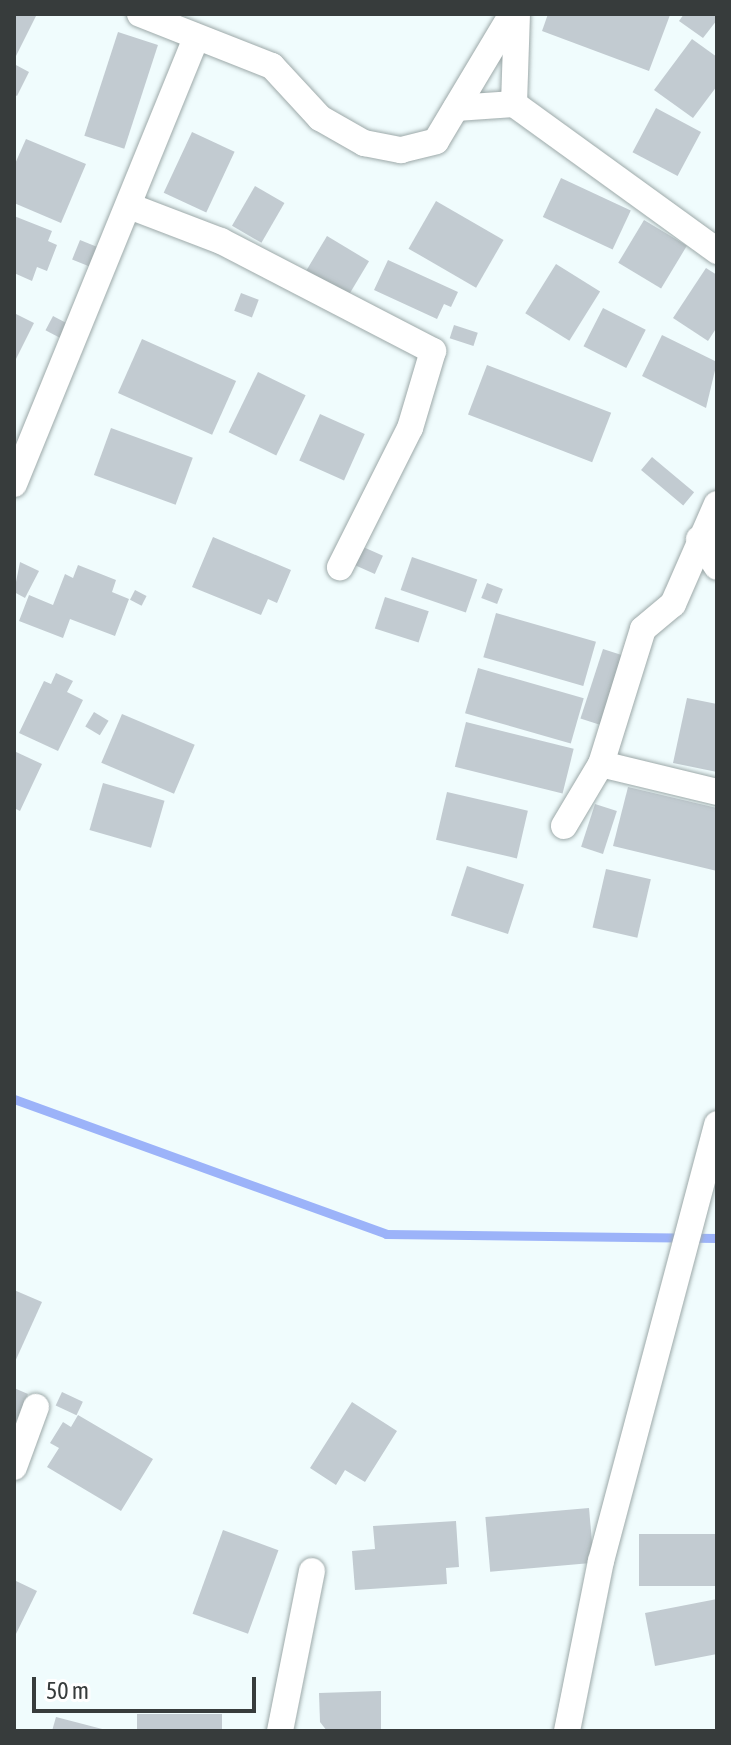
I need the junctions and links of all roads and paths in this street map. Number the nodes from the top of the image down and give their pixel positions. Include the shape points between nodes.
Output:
1 (140, 14) edge
2 (515, 14) edge
3 (195, 40) junction
4 (514, 104) junction
5 (456, 108) junction
6 (132, 207) junction
7 (717, 251) edge
8 (14, 484) edge
9 (717, 504) edge
10 (699, 539) junction
11 (340, 567) dead end
12 (717, 567) edge
13 (601, 764) junction
14 (717, 792) edge
15 (564, 826) dead end
16 (717, 1124) edge
17 (36, 1407) dead end
18 (14, 1467) edge
19 (312, 1571) dead end
20 (280, 1731) edge
21 (567, 1731) edge

1 - 3 street
2 - 4 street
2 - 5 street
3 - 5 street via 272,66 320,118 364,143 401,150 436,141
3 - 6 street
4 - 5 street
4 - 7 street
6 - 8 street
6 - 11 street via 221,241 433,351 410,428
9 - 10 street
10 - 12 street
10 - 13 street via 673,604 643,629
13 - 14 street
13 - 15 street
16 - 21 street via 601,1561
17 - 18 street
19 - 20 street

